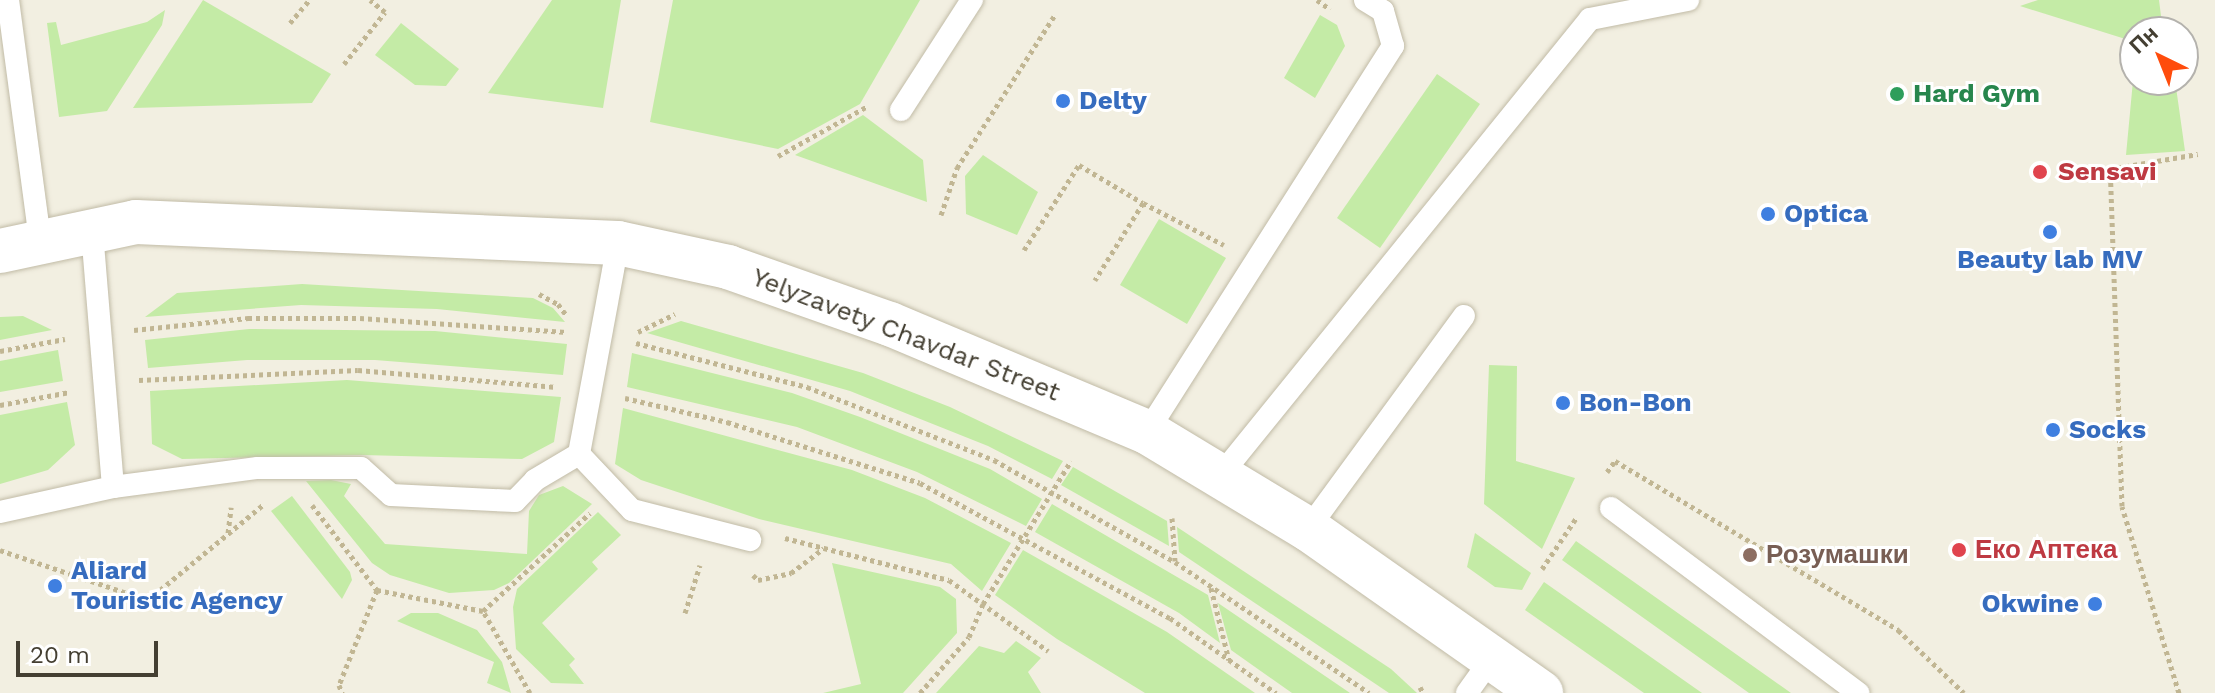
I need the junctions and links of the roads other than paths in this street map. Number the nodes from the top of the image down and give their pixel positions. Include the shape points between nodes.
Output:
1 (8, 0) edge
2 (972, 0) edge
3 (1365, 0) edge
4 (1688, 0) edge
5 (901, 110) dead end
6 (92, 230) junction
7 (618, 243) junction
8 (20, 245) edge
9 (1464, 316) dead end
10 (1147, 432) junction
11 (579, 454) junction
12 (1220, 476) junction
13 (113, 487) junction
14 (1611, 508) dead end
15 (0, 512) edge
16 (1308, 529) junction
17 (759, 537) road end
18 (1492, 658) junction
19 (1467, 693) edge
20 (1541, 693) edge
21 (1858, 693) edge

1 - 8 lane
2 - 5 lane
3 - 10 lane via 1383,11 1393,46
4 - 12 lane via 1590,19
6 - 7 street, Yelyzavety Chavdar Street via 136,222
6 - 8 street, Yelyzavety Chavdar Street
6 - 13 lane
7 - 10 street, Yelyzavety Chavdar Street via 728,267 890,324
7 - 11 lane
9 - 16 lane
10 - 12 street, Yelyzavety Chavdar Street
11 - 13 lane via 535,480 515,501 391,495 361,468 258,468
11 - 17 lane via 632,510
12 - 16 street, Yelyzavety Chavdar Street
13 - 15 lane
14 - 21 lane
16 - 18 street, Yelyzavety Chavdar Street
18 - 19 lane
18 - 20 street, Yelyzavety Chavdar Street

